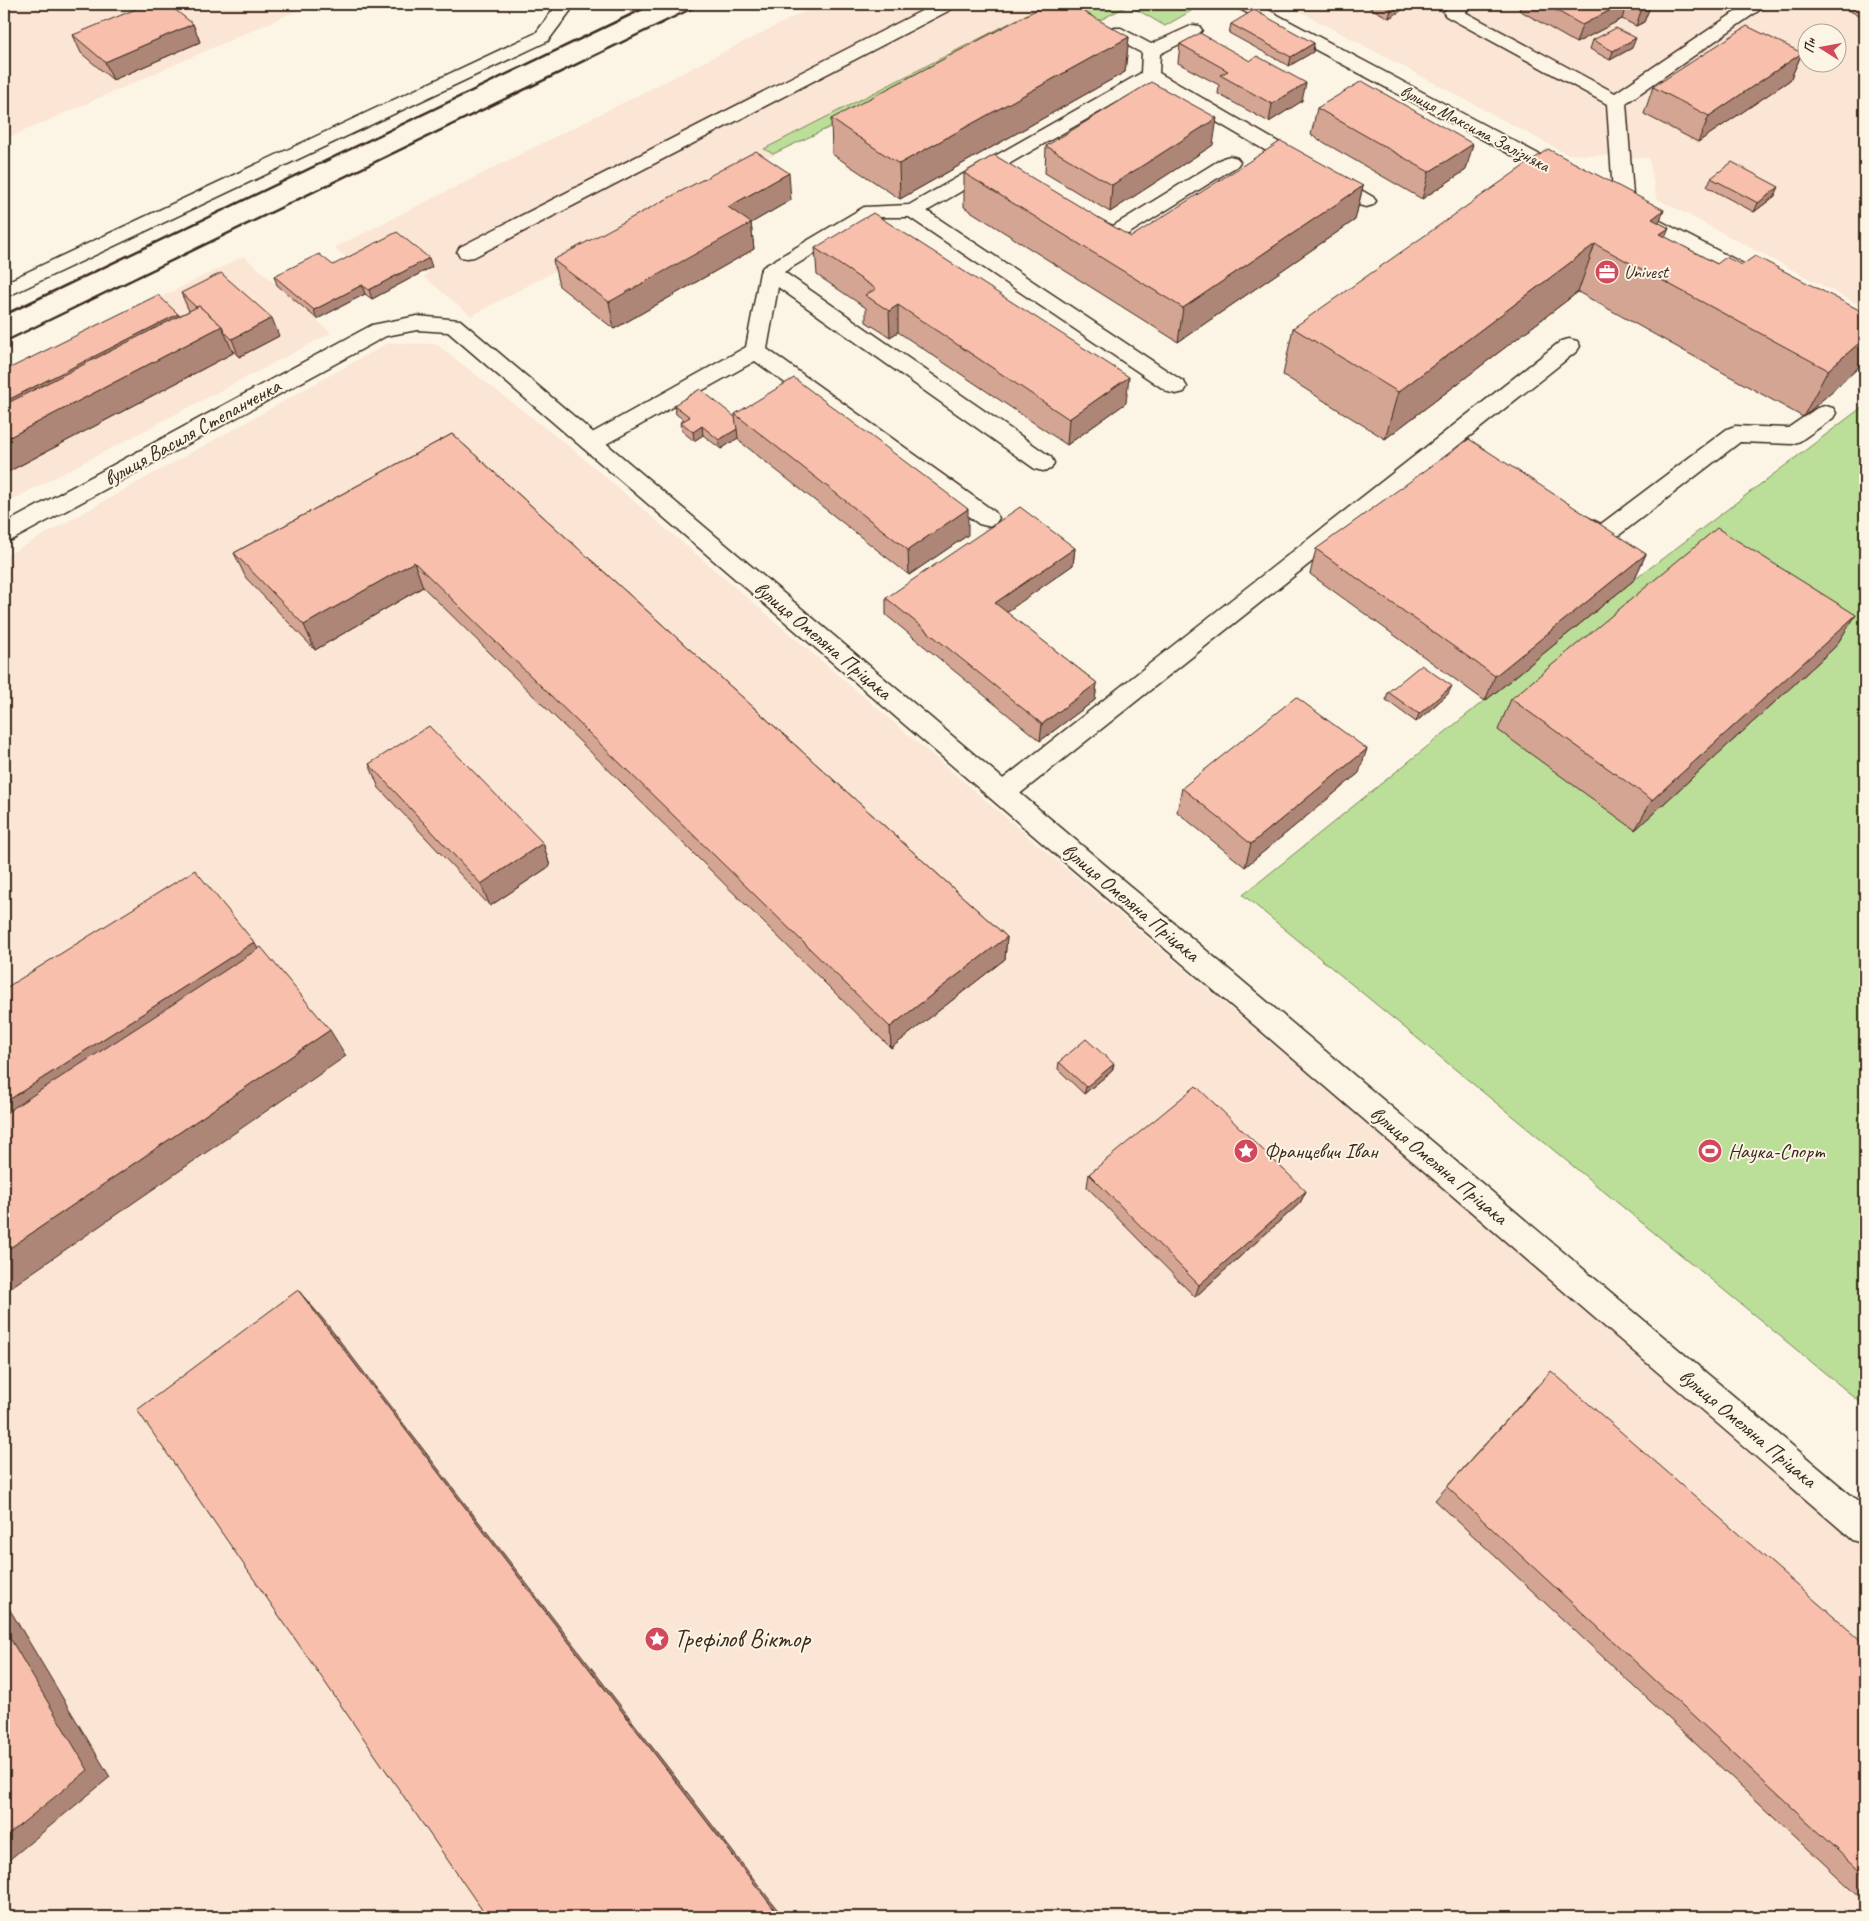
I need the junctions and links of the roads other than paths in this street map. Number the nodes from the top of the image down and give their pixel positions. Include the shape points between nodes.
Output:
1 (563, 4) edge
2 (948, 4) edge
3 (1244, 4) edge
4 (1466, 4) edge
5 (1759, 4) edge
6 (1193, 30) dead end
7 (1115, 32) edge
8 (1151, 51) junction
9 (1150, 75) junction
10 (1616, 100) junction
11 (1230, 162) dead end
12 (1580, 185) edge
13 (1606, 198) edge
14 (1366, 201) dead end
15 (1624, 208) junction
16 (1071, 210) edge
17 (913, 211) junction
18 (467, 252) dead end
19 (770, 272) junction
20 (1770, 287) edge
21 (4, 292) edge
22 (380, 330) joint
23 (1569, 346) dead end
24 (756, 351) junction
25 (1176, 387) dead end
26 (1825, 413) edge
27 (591, 443) junction
28 (1044, 463) dead end
29 (1560, 509) edge
30 (987, 518) dead end
31 (4, 534) edge
32 (1003, 793) junction
33 (1865, 1528) edge

1 - 21 street via 542,37
2 - 18 street
3 - 12 street, вулиця Максима Залізняка
4 - 10 street via 1452,12
5 - 10 street
6 - 8 street
7 - 8 street
8 - 9 street
9 - 14 street
9 - 17 street via 1004,169
10 - 15 street
11 - 16 street via 1113,235
13 - 15 street
15 - 20 street
17 - 19 street via 871,211
17 - 25 street
19 - 24 street
19 - 28 street
22 - 27 street, вулиця Омеляна Пріцака via 417,323 453,325
22 - 31 street, вулиця Василя Степанченка
23 - 32 street via 1460,444
24 - 27 street
24 - 30 street
26 - 29 street via 1792,436 1735,434 1602,536
27 - 32 street, вулиця Омеляна Пріцака
32 - 33 street, вулиця Омеляна Пріцака

